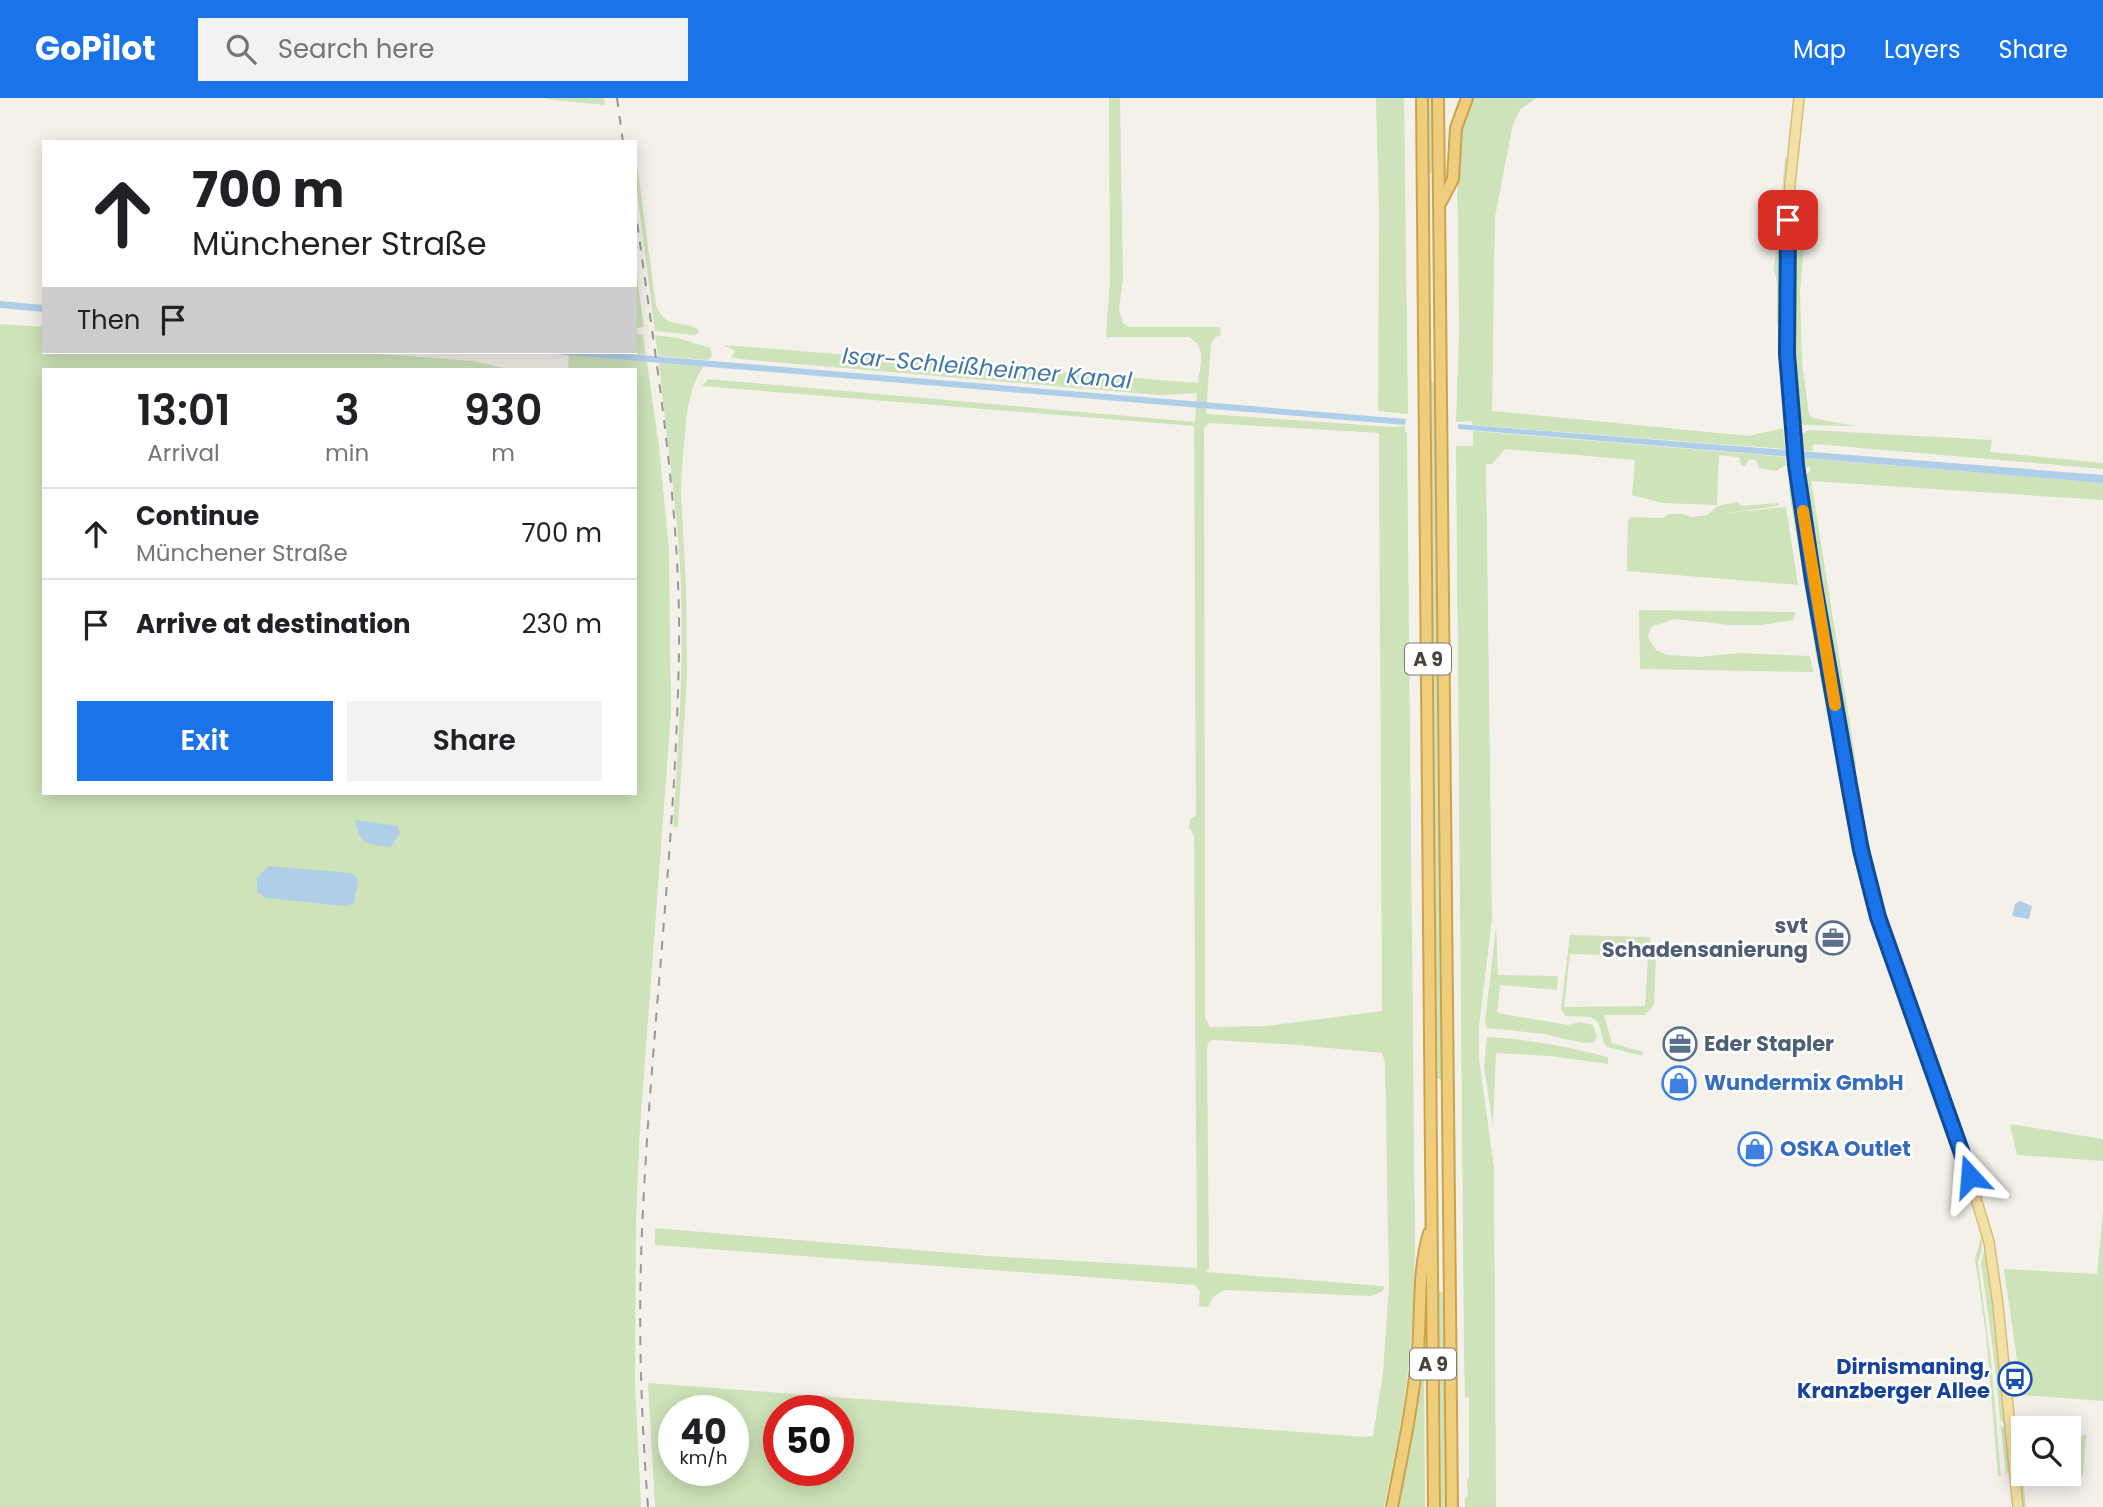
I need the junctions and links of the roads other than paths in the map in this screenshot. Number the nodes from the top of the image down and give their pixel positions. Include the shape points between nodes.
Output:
1 (1422, 98) edge
2 (1438, 98) edge
3 (1467, 98) edge
4 (1799, 98) edge
5 (1440, 205) junction
6 (1432, 1220) junction
7 (1392, 1507) edge
8 (1434, 1507) edge
9 (1452, 1507) edge
10 (2018, 1507) edge

1 - 6 highway, A 9
2 - 5 highway, A 9
3 - 5 highway via 1456,128 1453,179
4 - 10 main road via 1792,159 1787,349 1796,465 1813,580 1871,892 1968,1168 1989,1242
5 - 9 highway, A 9
6 - 7 highway via 1423,1253 1418,1354
6 - 8 highway, A 9

